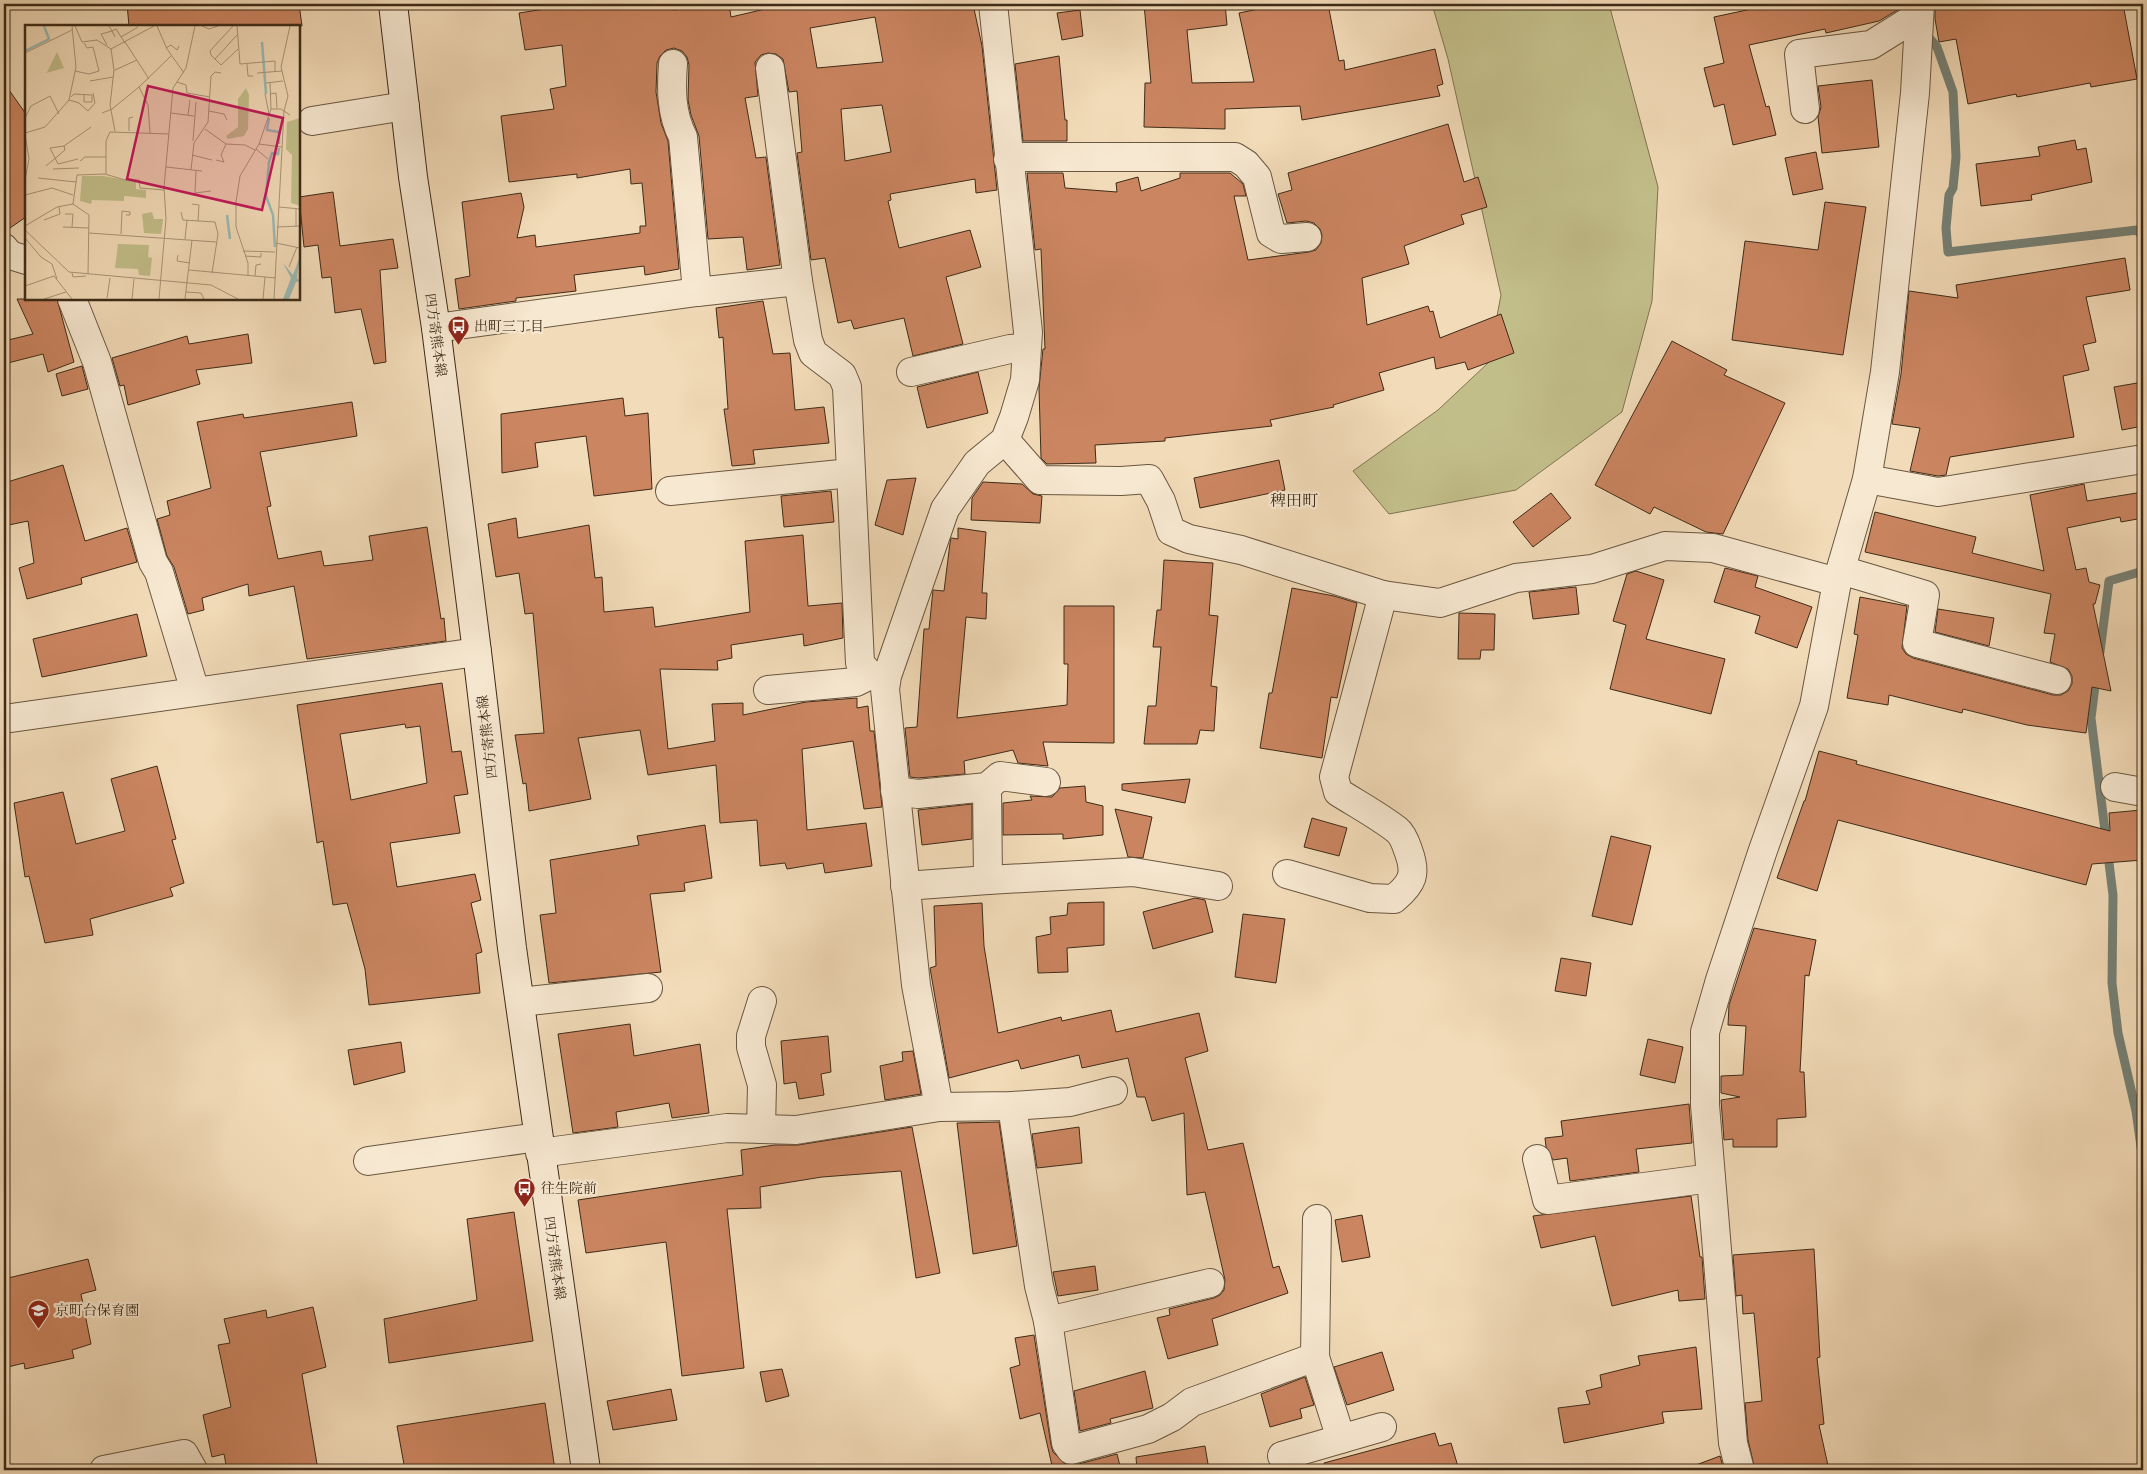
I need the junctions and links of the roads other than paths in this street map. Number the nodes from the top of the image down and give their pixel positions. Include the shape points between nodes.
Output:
1 (393, 4) edge
2 (993, 4) edge
3 (1920, 9) edge
4 (673, 64) dead end
5 (770, 68) dead end
6 (405, 106) junction
7 (1805, 109) dead end
8 (312, 121) dead end
9 (1008, 159) junction
10 (1307, 236) dead end
11 (798, 281) junction
12 (697, 292) junction
13 (72, 300) edge
14 (436, 328) junction
15 (1026, 348) junction
16 (911, 372) dead end
17 (1005, 440) junction
18 (2143, 459) edge
19 (851, 473) junction
20 (1867, 479) junction
21 (670, 491) dead end
22 (1839, 576) junction
23 (1383, 596) junction
24 (477, 652) junction
25 (879, 676) junction
26 (2057, 680) dead end
27 (768, 690) dead end
28 (195, 691) junction
29 (4, 719) edge
30 (1046, 782) dead end
31 (987, 787) junction
32 (2115, 787) dead end
33 (896, 792) junction
34 (2143, 792) edge
35 (1287, 874) dead end
36 (988, 880) junction
37 (905, 886) junction
38 (1218, 886) dead end
39 (648, 988) dead end
40 (762, 1001) dead end
41 (520, 1002) junction
42 (1114, 1092) dead end
43 (939, 1106) junction
44 (1012, 1106) junction
45 (762, 1129) junction
46 (539, 1146) junction
47 (1537, 1159) dead end
48 (368, 1161) dead end
49 (1711, 1178) junction
50 (1317, 1219) dead end
51 (1210, 1283) dead end
52 (1048, 1321) junction
53 (1314, 1357) junction
54 (1382, 1427) dead end
55 (1341, 1439) junction
56 (1282, 1456) dead end
57 (104, 1470) edge
58 (193, 1470) edge
59 (586, 1470) edge
60 (1740, 1470) edge

1 - 6 street, 四方寄熊本線
2 - 9 street
3 - 7 street via 1871,45 1799,54
3 - 20 street via 1915,93 1885,372
4 - 12 street via 671,82 675,121 683,137
5 - 11 street
6 - 8 street
6 - 14 street, 四方寄熊本線
9 - 10 street via 1235,157 1257,177 1271,233 1281,239
9 - 15 street via 1023,278 1028,332
11 - 12 street
11 - 19 street via 808,340 814,353 842,375 847,387
12 - 14 street
13 - 28 street via 97,362 150,554 159,572
14 - 24 street, 四方寄熊本線
15 - 16 street
15 - 17 street via 1025,380
17 - 23 street via 1040,480 1149,478 1171,531
17 - 25 street via 977,464 945,509
18 - 20 street via 1938,492
19 - 21 street
19 - 25 street via 860,663
20 - 22 street
22 - 23 street via 1713,548 1665,546 1592,569 1516,578 1440,603
22 - 26 street via 1925,595 1917,643
22 - 49 street via 1814,706 1762,853 1706,1032
23 - 35 street via 1334,777 1338,792 1398,831 1414,866 1413,878 1394,899 1370,898
24 - 28 street
24 - 41 street, 四方寄熊本線
25 - 27 street via 856,682
25 - 33 street via 885,689
28 - 29 street
30 - 31 street via 1000,776
31 - 33 street via 918,794
31 - 36 street
32 - 34 street
33 - 37 street
36 - 37 street
36 - 38 street via 1133,872
37 - 43 street via 916,985
39 - 41 street
40 - 45 street via 751,1036 751,1048 762,1085
41 - 46 street, 四方寄熊本線
42 - 44 street via 1070,1102
43 - 44 street
43 - 45 street via 796,1130
44 - 52 street via 1039,1286
45 - 46 street via 727,1128
46 - 48 street
46 - 59 street, 四方寄熊本線
47 - 49 street via 1547,1200
49 - 60 street via 1733,1443
50 - 53 street
51 - 52 street
52 - 53 street via 1066,1443 1071,1450 1148,1429 1192,1402
53 - 55 street
54 - 55 street
55 - 56 street
57 - 58 street via 184,1454

